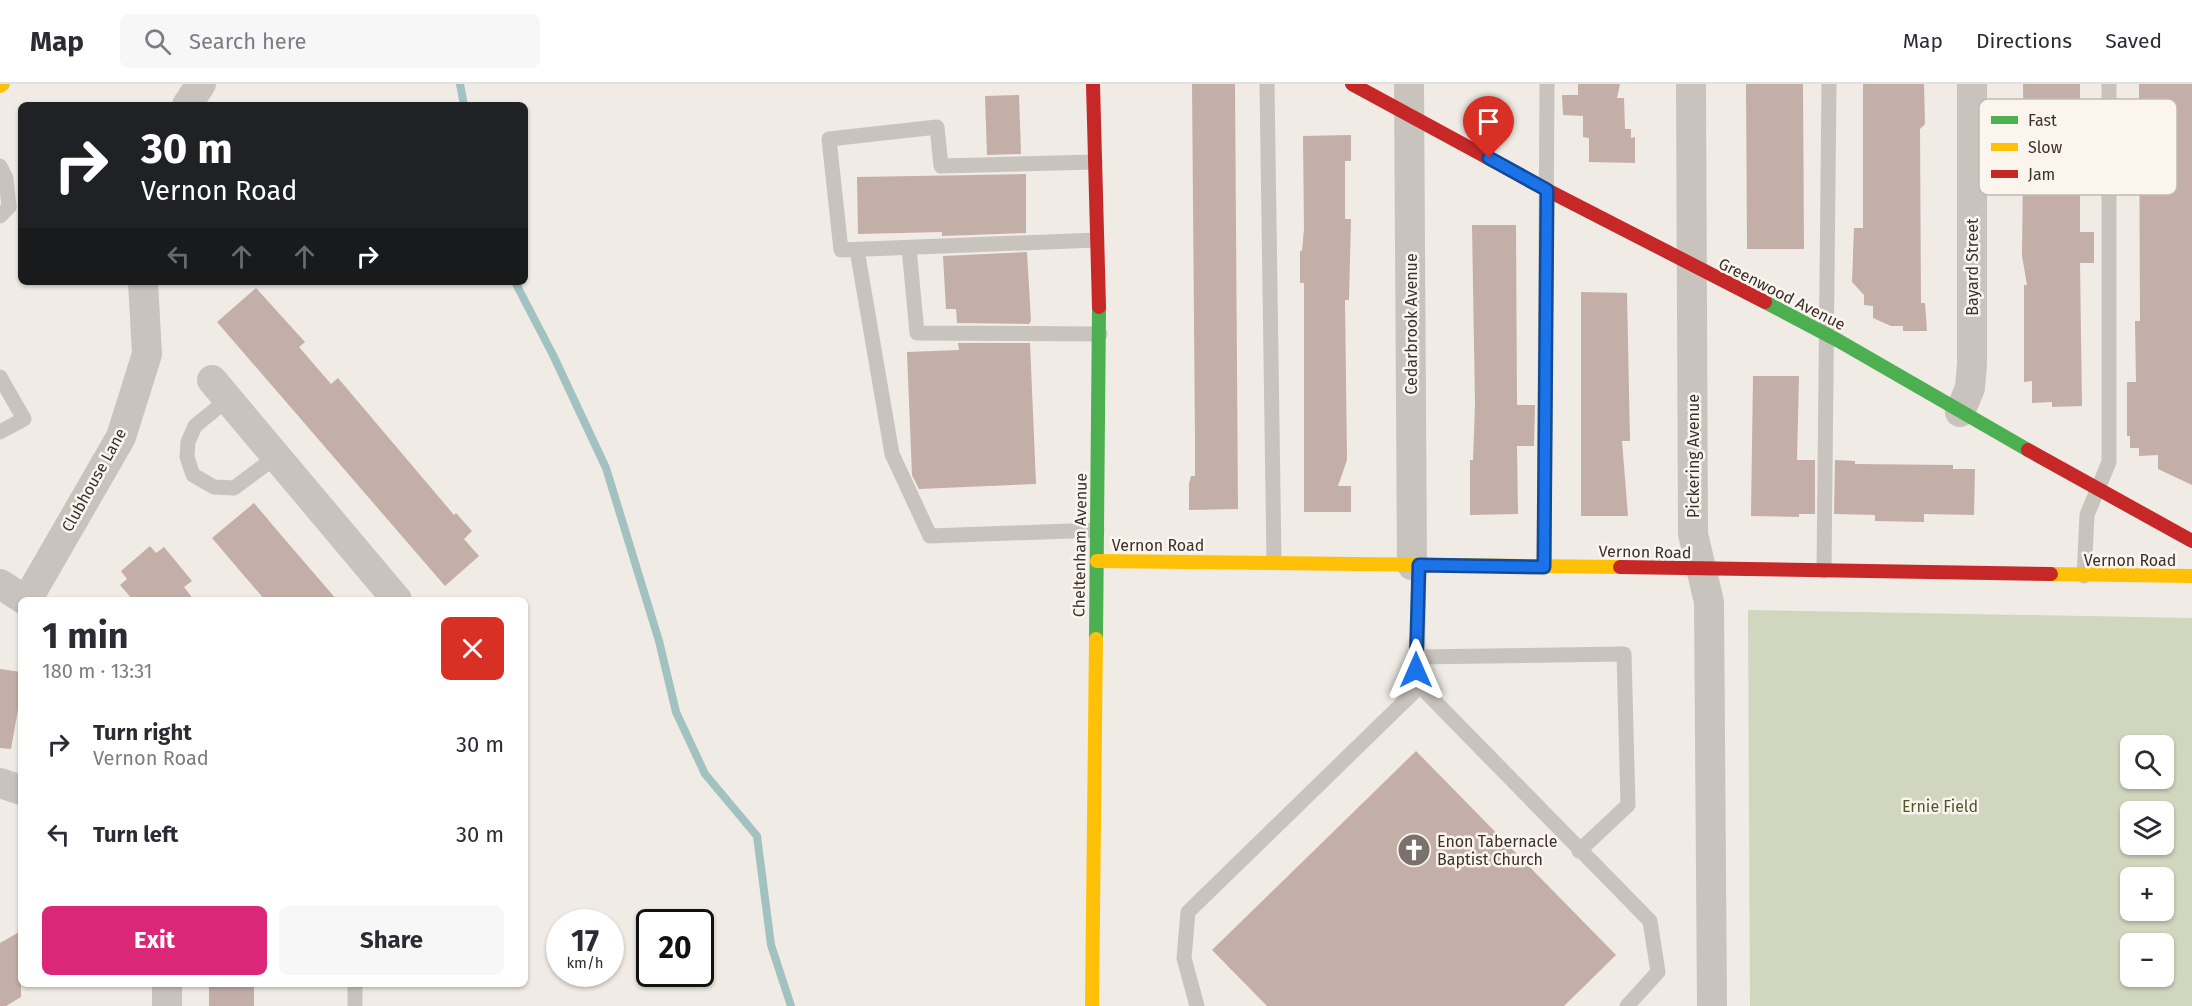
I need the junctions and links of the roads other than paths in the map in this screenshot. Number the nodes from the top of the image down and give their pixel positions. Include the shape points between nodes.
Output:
1 (201, 84) edge
2 (1093, 84) edge
3 (1267, 84) edge
4 (1352, 84) edge
5 (1409, 84) edge
6 (1547, 84) edge
7 (1691, 84) edge
8 (1829, 84) edge
9 (1972, 84) edge
10 (189, 102) edge
11 (1411, 115) junction
12 (1095, 162) junction
13 (0, 166) edge
14 (1547, 190) junction
15 (2109, 195) edge
16 (0, 216) edge
17 (1097, 240) junction
18 (909, 248) junction
19 (857, 250) junction
20 (1692, 266) junction
21 (143, 285) edge
22 (1100, 334) junction
23 (1826, 334) junction
24 (0, 377) edge
25 (220, 389) joint
26 (1960, 412) junction
27 (0, 432) edge
28 (277, 456) junction
29 (2098, 488) junction
30 (1097, 530) junction
31 (2192, 541) edge
32 (1096, 561) junction
33 (1274, 561) junction
34 (1415, 565) junction
35 (1544, 567) junction
36 (1701, 570) junction
37 (1824, 571) junction
38 (2084, 576) junction
39 (2192, 576) edge
40 (0, 584) edge
41 (21, 597) edge
42 (28, 597) edge
43 (394, 597) edge
44 (1416, 657) junction
45 (1417, 682) junction
46 (0, 783) edge
47 (18, 789) edge
48 (1579, 851) junction
49 (167, 987) edge
50 (356, 987) edge
51 (167, 1006) edge
52 (356, 1006) edge
53 (1092, 1006) edge
54 (1197, 1006) edge
55 (1628, 1006) edge
56 (1712, 1006) edge

1 - 10 street
2 - 12 street, Cheltenham Avenue
3 - 33 lane
4 - 11 street, Greenwood Avenue
5 - 11 street, Cedarbrook Avenue
6 - 14 lane
7 - 20 street, Pickering Avenue
8 - 23 lane
9 - 26 street, Bayard Street via 1972,364 1970,388
11 - 14 street, Greenwood Avenue
11 - 34 street, Cedarbrook Avenue
12 - 17 street, Cheltenham Avenue
12 - 19 lane via 941,166 937,127 829,139 841,250
13 - 16 lane via 6,178 9,207
14 - 20 street, Greenwood Avenue
14 - 35 lane
15 - 29 lane via 2109,462
17 - 18 lane
17 - 22 street, Cheltenham Avenue
18 - 19 lane
18 - 22 lane via 917,333
19 - 30 lane via 892,454 930,536
20 - 23 street, Greenwood Avenue
20 - 36 street, Pickering Avenue via 1693,534
21 - 42 street, Clubhouse Lane via 147,354 121,437
22 - 30 street, Cheltenham Avenue
23 - 26 street, Greenwood Avenue
23 - 37 lane
24 - 27 lane via 24,419
25 - 28 street
25 - 28 lane via 188,442 187,457 194,475 214,487 234,488
26 - 29 street, Greenwood Avenue
28 - 43 street
29 - 31 street, Greenwood Avenue
29 - 38 lane via 2087,515
30 - 32 street, Cheltenham Avenue
32 - 33 street, Vernon Road
32 - 53 street, Cheltenham Avenue
33 - 34 street, Vernon Road
34 - 35 street, Vernon Road
34 - 44 lane
35 - 36 street, Vernon Road
36 - 37 street, Vernon Road
36 - 56 street, Pickering Avenue via 1709,602
37 - 38 street, Vernon Road
38 - 39 street, Vernon Road
40 - 41 street
44 - 45 lane
44 - 48 lane via 1624,654 1629,805
45 - 48 lane
45 - 54 lane via 1405,702 1188,912 1184,958
46 - 47 street
48 - 55 lane via 1650,921 1658,972
49 - 51 street
50 - 52 lane

